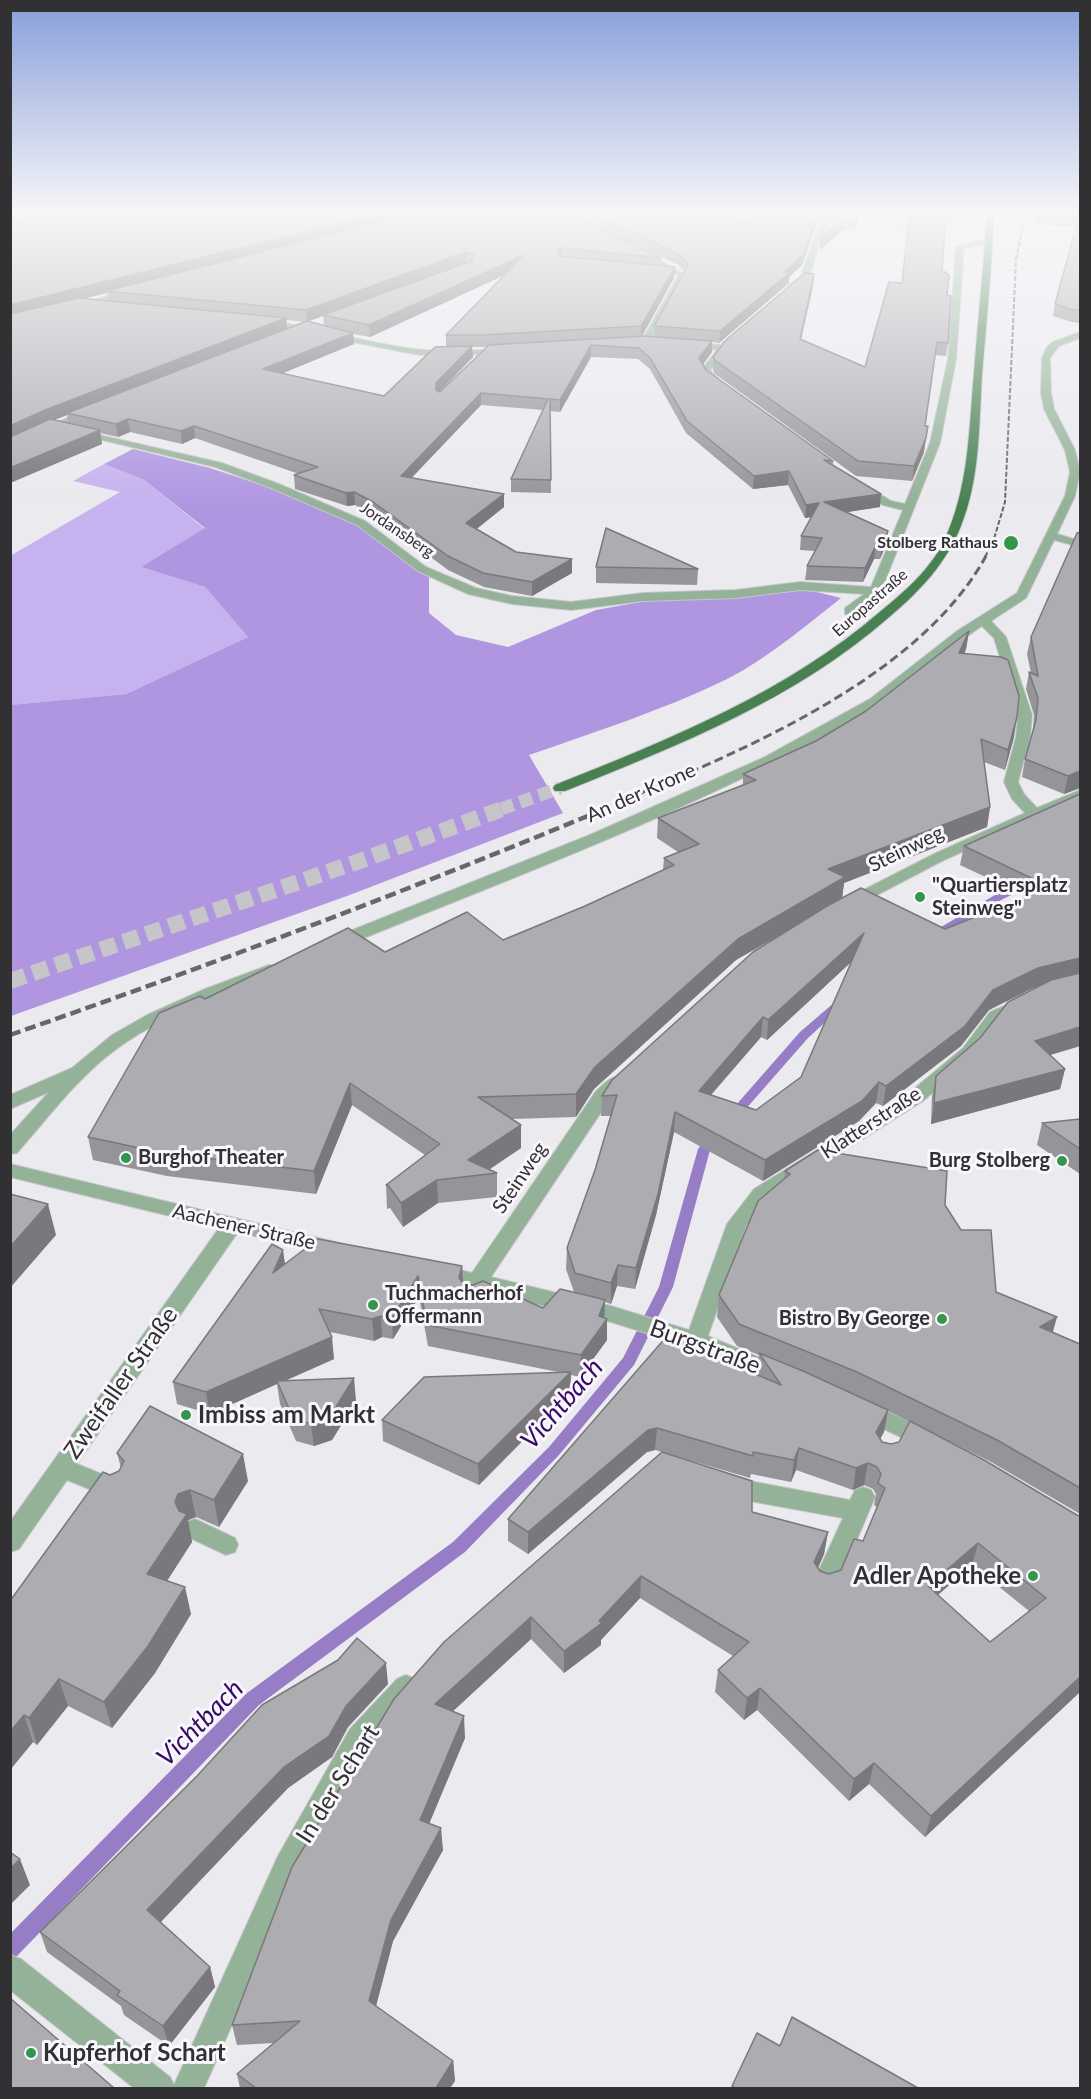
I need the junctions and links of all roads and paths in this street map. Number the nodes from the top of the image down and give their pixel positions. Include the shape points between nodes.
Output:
1 (664, 308) edge
2 (957, 308) edge
3 (983, 308) edge
4 (258, 321) edge
5 (318, 323) edge
6 (308, 327) junction
7 (738, 333) edge
8 (1080, 335) edge
9 (285, 336) edge
10 (634, 342) edge
11 (645, 342) junction
12 (656, 343) edge
13 (678, 344) edge
14 (722, 348) junction
15 (517, 350) edge
16 (485, 352) junction
17 (477, 360) edge
18 (729, 392) edge
19 (106, 405) edge
20 (51, 427) junction
21 (10, 447) edge
22 (850, 480) edge
23 (909, 508) junction
24 (1051, 536) junction
25 (1080, 544) edge
26 (875, 591) junction
27 (849, 611) dead end
28 (982, 619) junction
29 (561, 788) tunnel mouth
30 (1080, 794) edge
31 (1035, 813) junction
32 (829, 915) edge
33 (318, 950) edge
34 (286, 963) edge
35 (1031, 998) edge
36 (84, 1068) junction
37 (629, 1071) edge
38 (10, 1103) edge
39 (10, 1148) edge
40 (10, 1170) edge
41 (232, 1225) junction
42 (359, 1254) edge
43 (418, 1268) edge
44 (479, 1287) junction
45 (696, 1340) junction
46 (800, 1383) edge
47 (842, 1401) edge
48 (943, 1449) edge
49 (62, 1468) junction
50 (711, 1478) edge
51 (116, 1490) edge
52 (195, 1529) dead end
53 (10, 1542) edge
54 (226, 1545) dead end
55 (826, 1582) edge
56 (420, 1671) edge
57 (18, 1976) edge
58 (159, 2088) edge
59 (188, 2088) edge

1 - 11 street
2 - 23 street via 935,443
3 - 29 main road, Europastraße via 970,470 959,518 948,544 923,579 872,627 818,667 763,700 694,734
4 - 6 street
5 - 6 street
6 - 9 street
6 - 16 street via 409,351
7 - 14 street
8 - 24 street, An der Krone via 1056,344 1046,358 1049,409 1070,450 1075,472 1070,496
10 - 11 street
11 - 12 street
13 - 14 street
14 - 18 street via 705,370
15 - 16 street
16 - 17 street
19 - 20 street
20 - 21 street
20 - 26 street, Jordansberg via 218,465 275,486 361,523 422,568 472,591 512,600 571,606 800,586
22 - 23 street via 887,503
23 - 26 street
24 - 25 street
24 - 28 street, An der Krone via 1022,595
26 - 27 street
28 - 31 street via 1000,637 1025,715 1011,782 1023,805
28 - 33 street, An der Krone via 875,702 770,760 586,841
30 - 31 street, Steinweg
31 - 32 street, Steinweg via 939,857
34 - 36 street via 164,1013 117,1040
35 - 45 street, Klatterstraße via 996,1016 969,1052 916,1097 761,1194 737,1224
36 - 38 street
36 - 39 street
37 - 44 street, Steinweg via 603,1095
40 - 41 street, Aachener Straße
41 - 42 street, Aachener Straße
41 - 49 street, Zweifaller Straße
43 - 44 street
44 - 45 street, Burgstraße via 611,1314
45 - 46 street, Burgstraße
47 - 48 street via 896,1436
49 - 51 street
49 - 53 street, Zweifaller Straße
50 - 55 street via 755,1492 861,1504
52 - 54 street
56 - 59 street, In der Schart via 360,1738 294,1856
57 - 58 street

